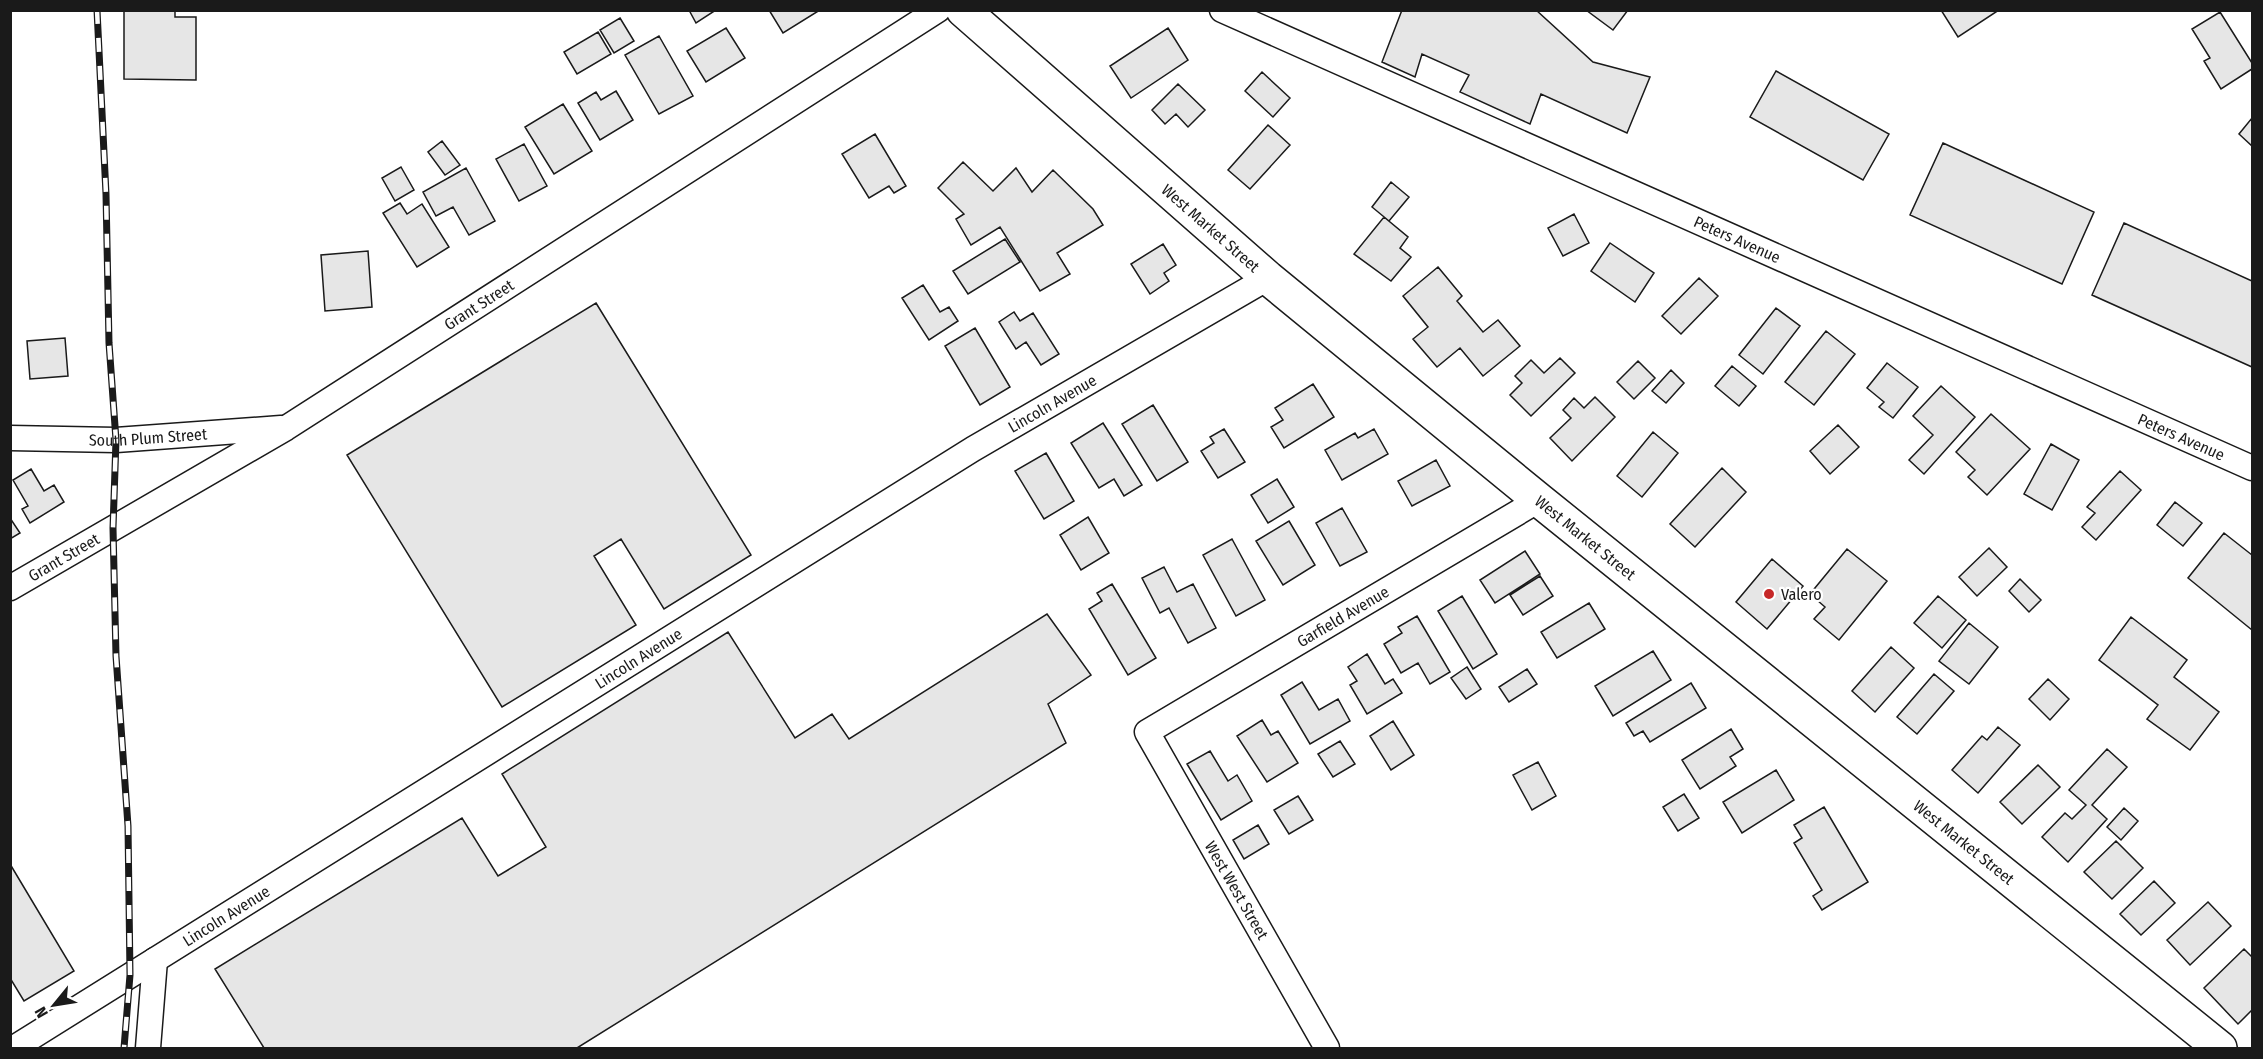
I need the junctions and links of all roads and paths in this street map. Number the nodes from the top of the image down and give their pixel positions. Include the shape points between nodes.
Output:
1 (938, 10) edge
2 (963, 10) edge
3 (1222, 10) edge
4 (1268, 278) junction
5 (286, 428) junction
6 (10, 438) edge
7 (2253, 468) edge
8 (1539, 500) junction
9 (10, 588) edge
10 (1147, 732) joint
11 (155, 960) junction
12 (14, 1048) edge
13 (148, 1048) edge
14 (1327, 1048) edge
15 (2220, 1048) edge

1 - 5 street, Grant Street
2 - 4 main road, West Market Street
3 - 7 street, Peters Avenue
4 - 8 main road, West Market Street
4 - 11 street, Lincoln Avenue via 973,449
5 - 6 street, South Plum Street via 116,440
5 - 9 street, Grant Street
8 - 10 street, Garfield Avenue
8 - 15 main road, West Market Street
10 - 14 street, West West Street
11 - 12 street, Lincoln Avenue
11 - 13 street

